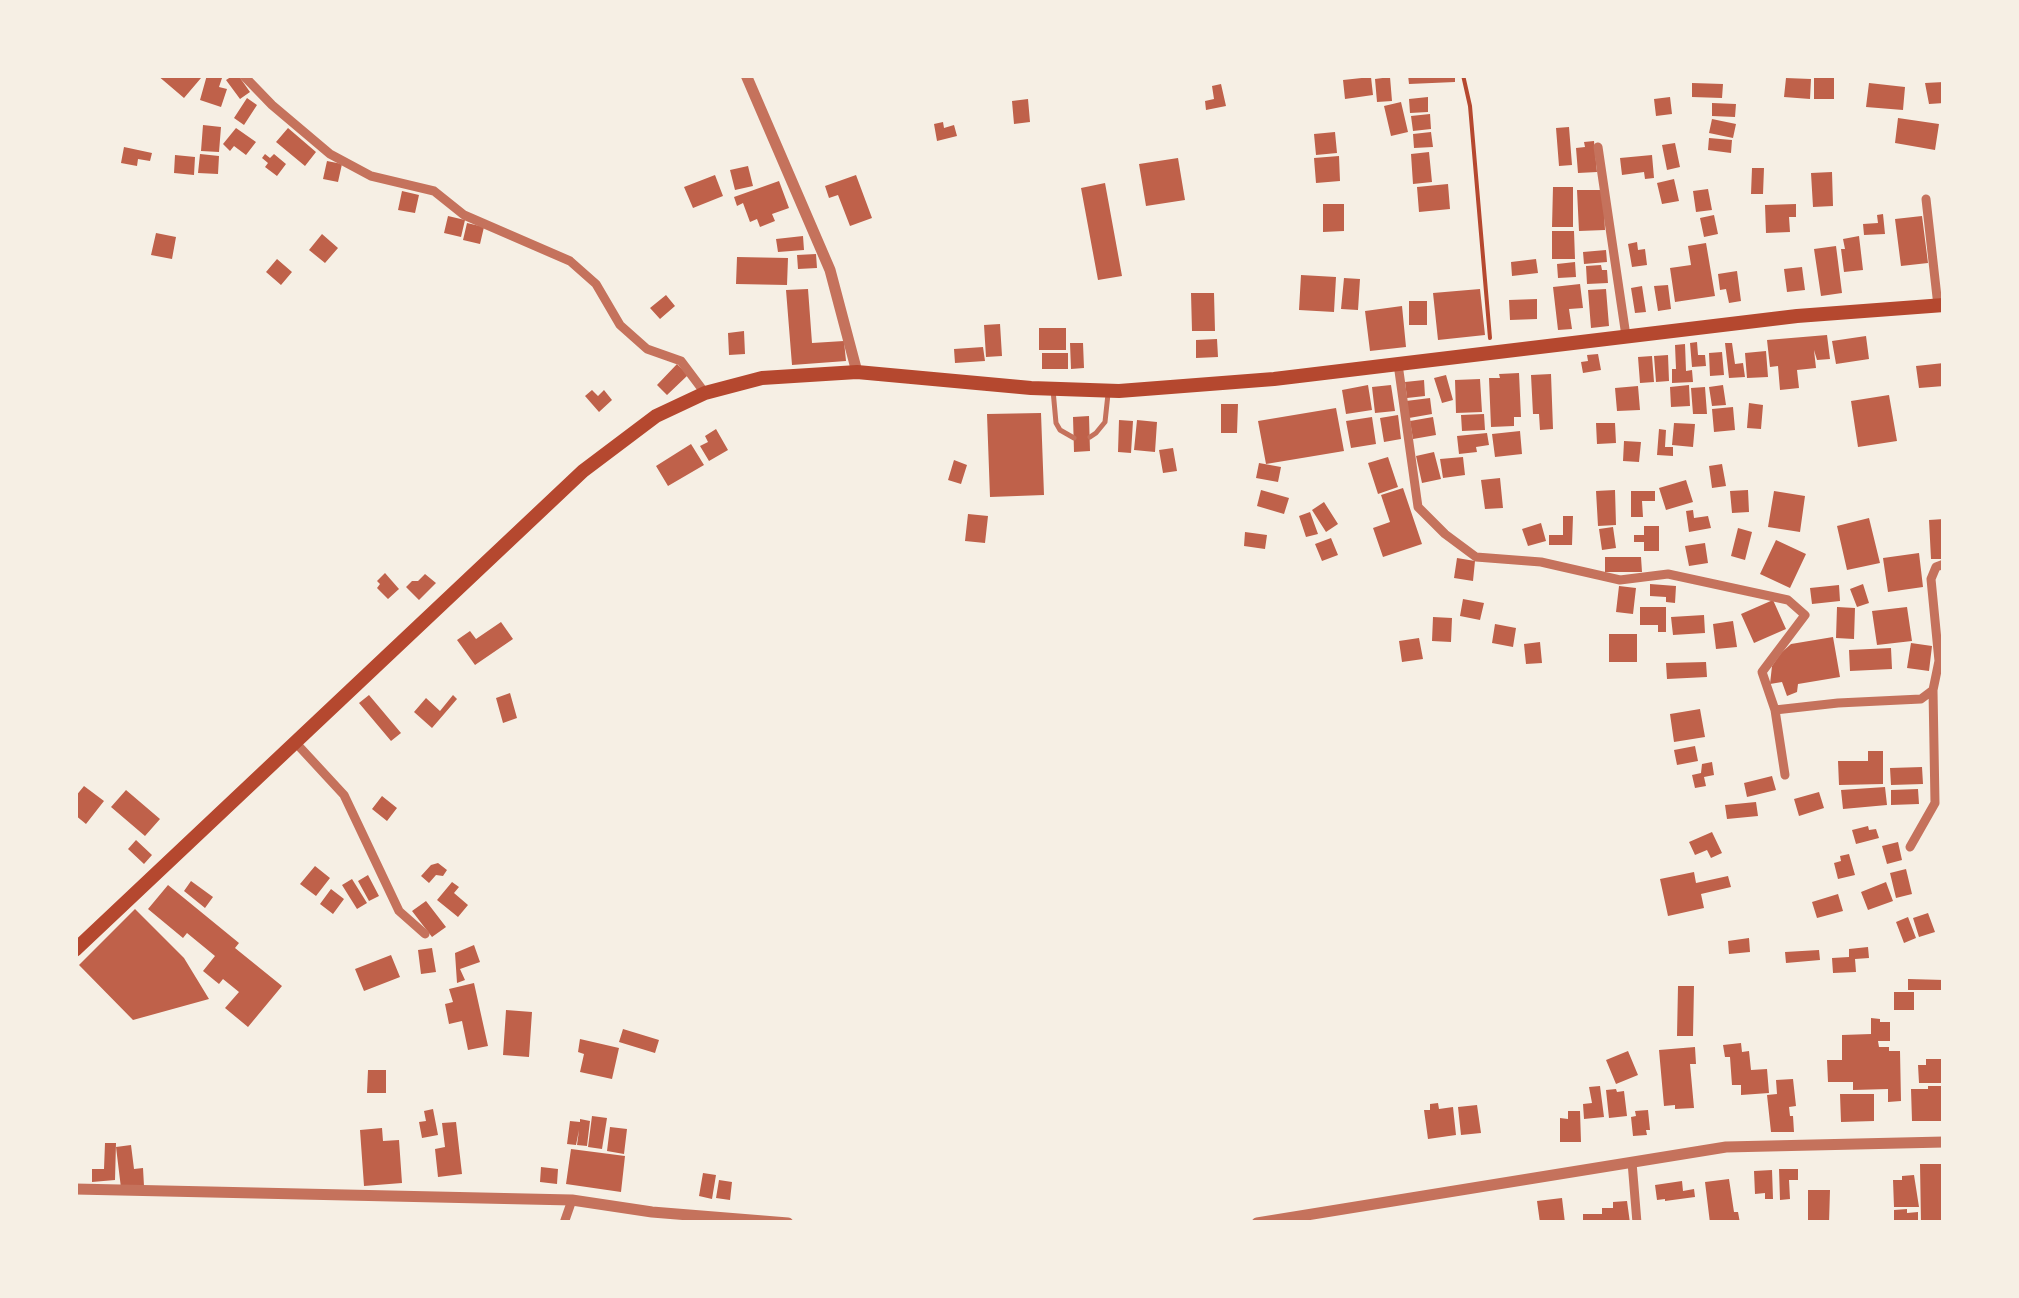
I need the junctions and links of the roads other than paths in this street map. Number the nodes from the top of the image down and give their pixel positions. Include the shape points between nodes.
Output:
1 (243, 75) edge
2 (746, 75) edge
3 (1598, 147) dead end
4 (1926, 199) dead end
5 (1941, 306) edge
6 (1626, 336) junction
7 (1398, 364) junction
8 (858, 372) junction
9 (1053, 389) junction
10 (1108, 391) junction
11 (705, 393) junction
12 (1090, 437) dead end
13 (1074, 438) dead end
14 (1944, 564) edge
15 (1933, 690) junction
16 (1775, 710) junction
17 (295, 742) junction
18 (1786, 775) dead end
19 (1910, 847) dead end
20 (425, 934) dead end
21 (75, 950) edge
22 (1944, 1142) edge
23 (1632, 1162) junction
24 (75, 1189) edge
25 (572, 1200) junction
26 (564, 1223) edge
27 (788, 1223) edge
28 (1261, 1223) edge
29 (1637, 1223) edge

1 - 11 street via 330,154 371,176 434,191 464,215 570,261 596,284 620,325 647,349 681,361
2 - 8 street via 830,270
3 - 6 street
4 - 5 street
5 - 6 main road
6 - 7 main road
7 - 10 main road
7 - 16 street via 1418,507 1445,534 1476,557 1541,562 1620,580 1668,574 1788,600 1804,615 1762,672
8 - 9 main road
8 - 11 main road via 762,378
9 - 10 main road
9 - 13 lane via 1056,423
10 - 12 lane via 1104,422
11 - 17 main road via 656,416 583,470
14 - 15 street via 1931,579 1939,661
15 - 16 street via 1921,700
15 - 19 street via 1935,802
16 - 18 street
17 - 20 street via 344,796 399,911
17 - 21 main road
22 - 23 street via 1726,1147
23 - 28 street
23 - 29 street
24 - 25 street
25 - 26 street
25 - 27 street

